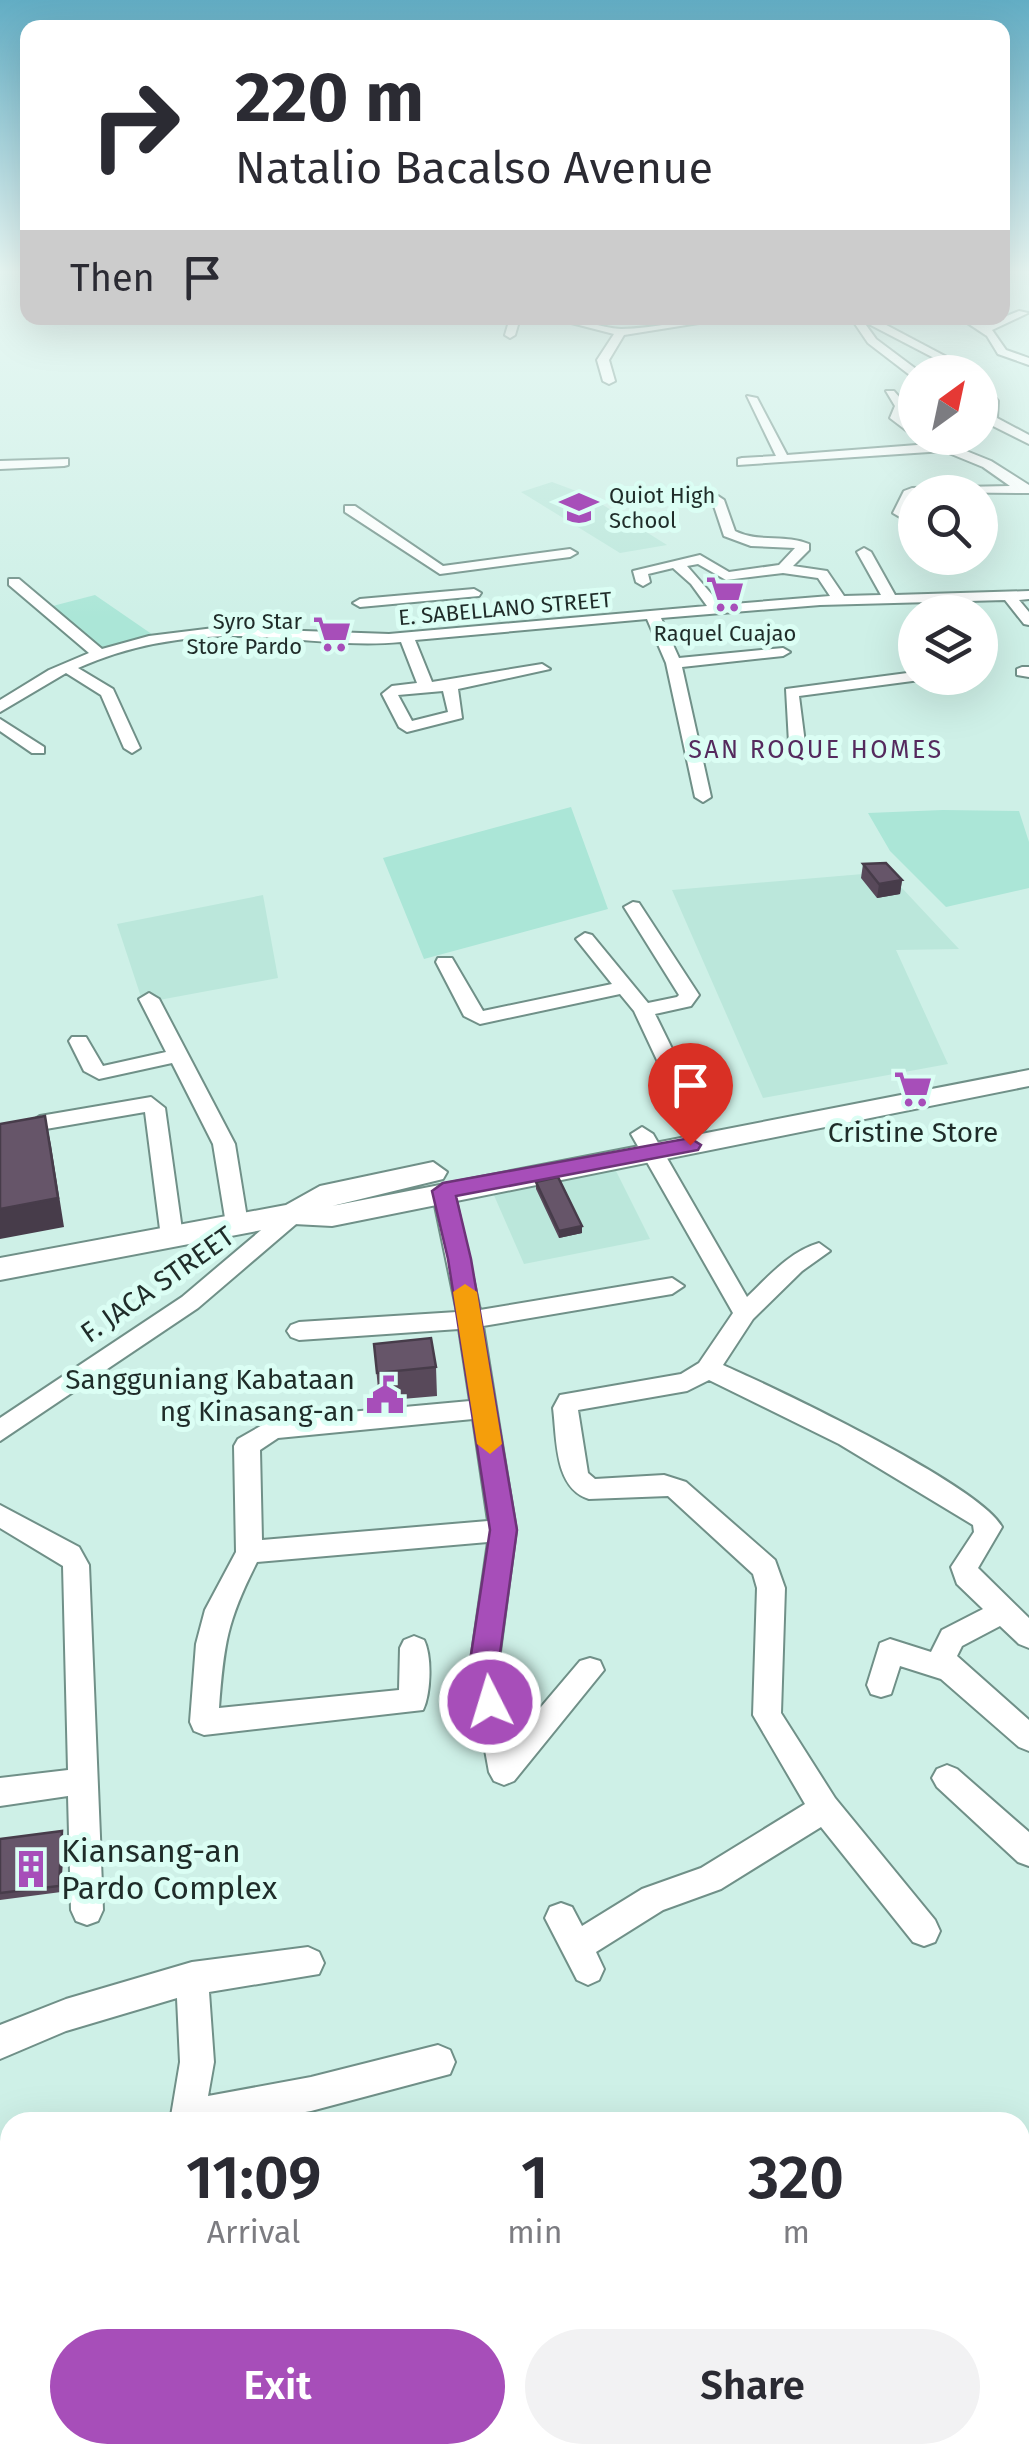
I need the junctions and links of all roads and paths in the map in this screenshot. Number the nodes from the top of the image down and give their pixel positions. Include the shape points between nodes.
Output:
1 (890, 392) dead end
2 (750, 398) dead end
3 (898, 402) edge
4 (998, 424) edge
5 (1029, 440) edge
6 (898, 451) edge
7 (964, 455) edge
8 (784, 460) junction
9 (64, 462) dead end
10 (742, 462) dead end
11 (0, 466) edge
12 (1026, 489) edge
13 (998, 490) edge
14 (718, 500) dead end
15 (350, 510) dead end
16 (864, 552) dead end
17 (570, 553) dead end
18 (675, 564) junction
19 (783, 569) junction
20 (460, 570) junction
21 (14, 582) dead end
22 (643, 582) dead end
23 (1029, 595) edge
24 (898, 597) edge
25 (1010, 597) junction
26 (998, 598) edge
27 (840, 600) junction
28 (360, 602) dead end
29 (898, 605) edge
30 (485, 610) junction
31 (718, 610) junction
32 (652, 617) junction
33 (1029, 621) edge
34 (407, 639) junction
35 (783, 652) dead end
36 (100, 654) junction
37 (674, 663) junction
38 (68, 668) junction
39 (542, 669) dead end
40 (898, 679) edge
41 (450, 686) junction
42 (427, 688) junction
43 (0, 707) edge
44 (0, 724) edge
45 (797, 743) dead end
46 (132, 748) dead end
47 (38, 750) dead end
48 (703, 797) dead end
49 (634, 907) dead end
50 (585, 939) dead end
51 (445, 962) dead end
52 (621, 988) junction
53 (149, 999) dead end
54 (643, 1010) junction
55 (79, 1041) dead end
56 (178, 1056) junction
57 (1029, 1062) edge
58 (1029, 1078) edge
59 (40, 1123) edge
60 (698, 1124) junction
61 (648, 1143) junction
62 (443, 1191) junction
63 (294, 1214) junction
64 (237, 1224) junction
65 (172, 1237) junction
66 (819, 1251) dead end
67 (0, 1269) edge
68 (672, 1286) dead end
69 (745, 1314) junction
70 (470, 1320) junction
71 (299, 1331) dead end
72 (708, 1369) junction
73 (484, 1409) junction
74 (0, 1432) edge
75 (0, 1516) edge
76 (503, 1530) junction
77 (249, 1552) junction
78 (1000, 1613) junction
79 (1029, 1636) edge
80 (414, 1648) dead end
81 (590, 1670) dead end
82 (950, 1670) junction
83 (881, 1686) dead end
84 (1029, 1738) edge
85 (947, 1778) dead end
86 (82, 1780) junction
87 (0, 1792) edge
88 (824, 1808) junction
89 (1029, 1852) edge
90 (87, 1910) dead end
91 (561, 1918) dead end
92 (924, 1931) dead end
93 (308, 1962) dead end
94 (192, 1978) junction
95 (0, 2042) edge
96 (438, 2062) dead end
97 (190, 2112) edge
98 (223, 2112) edge

1 - 3 street
2 - 8 street
4 - 5 street
6 - 8 street
7 - 12 street
8 - 10 street
9 - 11 street
12 - 13 street
14 - 19 street via 729,533 748,544 786,540 804,546
15 - 20 street via 434,569
16 - 24 street
17 - 20 street
18 - 19 street via 708,560 726,576
18 - 22 street via 640,570
18 - 31 street
19 - 27 street via 822,574
20 - 30 street
21 - 36 street
23 - 25 street, E. SABELLANO STREET
25 - 26 street, E. SABELLANO STREET
25 - 33 street
27 - 29 street, E. SABELLANO STREET
27 - 31 street, E. SABELLANO STREET
28 - 30 street
30 - 32 street, E. SABELLANO STREET
30 - 34 street, E. SABELLANO STREET
31 - 32 street, E. SABELLANO STREET
32 - 37 street
34 - 36 street, E. SABELLANO STREET via 215,632
34 - 42 street
35 - 37 street
36 - 38 street, E. SABELLANO STREET
37 - 48 street
38 - 43 street, E. SABELLANO STREET
38 - 46 street via 108,692
39 - 41 street
40 - 45 street via 790,692
41 - 42 street
41 - 42 street via 456,715 406,727 390,694
44 - 47 street
49 - 54 street via 689,996
50 - 52 street
51 - 52 street via 480,1018
52 - 54 street
53 - 56 street
54 - 60 street
55 - 56 street via 99,1073
56 - 64 street via 224,1144
57 - 60 main road
58 - 61 main road
59 - 65 street via 151,1104
60 - 61 main road
61 - 62 main road
61 - 63 main road via 330,1193
61 - 69 street
62 - 63 main road via 332,1216
62 - 70 street
63 - 64 main road
63 - 74 street, F. JACA STREET via 206,1288
64 - 65 main road
65 - 67 main road
66 - 69 street
68 - 70 street
69 - 72 street
70 - 71 street
70 - 73 street
72 - 78 street via 826,1423 982,1518 987,1537 964,1568
72 - 88 street via 687,1382 569,1402 576,1477 589,1488 677,1489 766,1568 767,1715
73 - 76 street
73 - 77 street via 273,1429 256,1437 248,1446
75 - 86 street via 70,1555 76,1565
76 - 77 street
76 - 81 street via 484,1668 504,1772
77 - 80 street via 219,1610 204,1722 413,1701
78 - 79 street
78 - 82 street via 952,1638 943,1656
82 - 83 street via 890,1651
82 - 84 street
85 - 89 street
86 - 87 street
86 - 90 street
88 - 91 street via 710,1879 653,1898 583,1958
88 - 92 street
93 - 94 street
94 - 95 street
94 - 97 street via 197,2062
96 - 98 street

